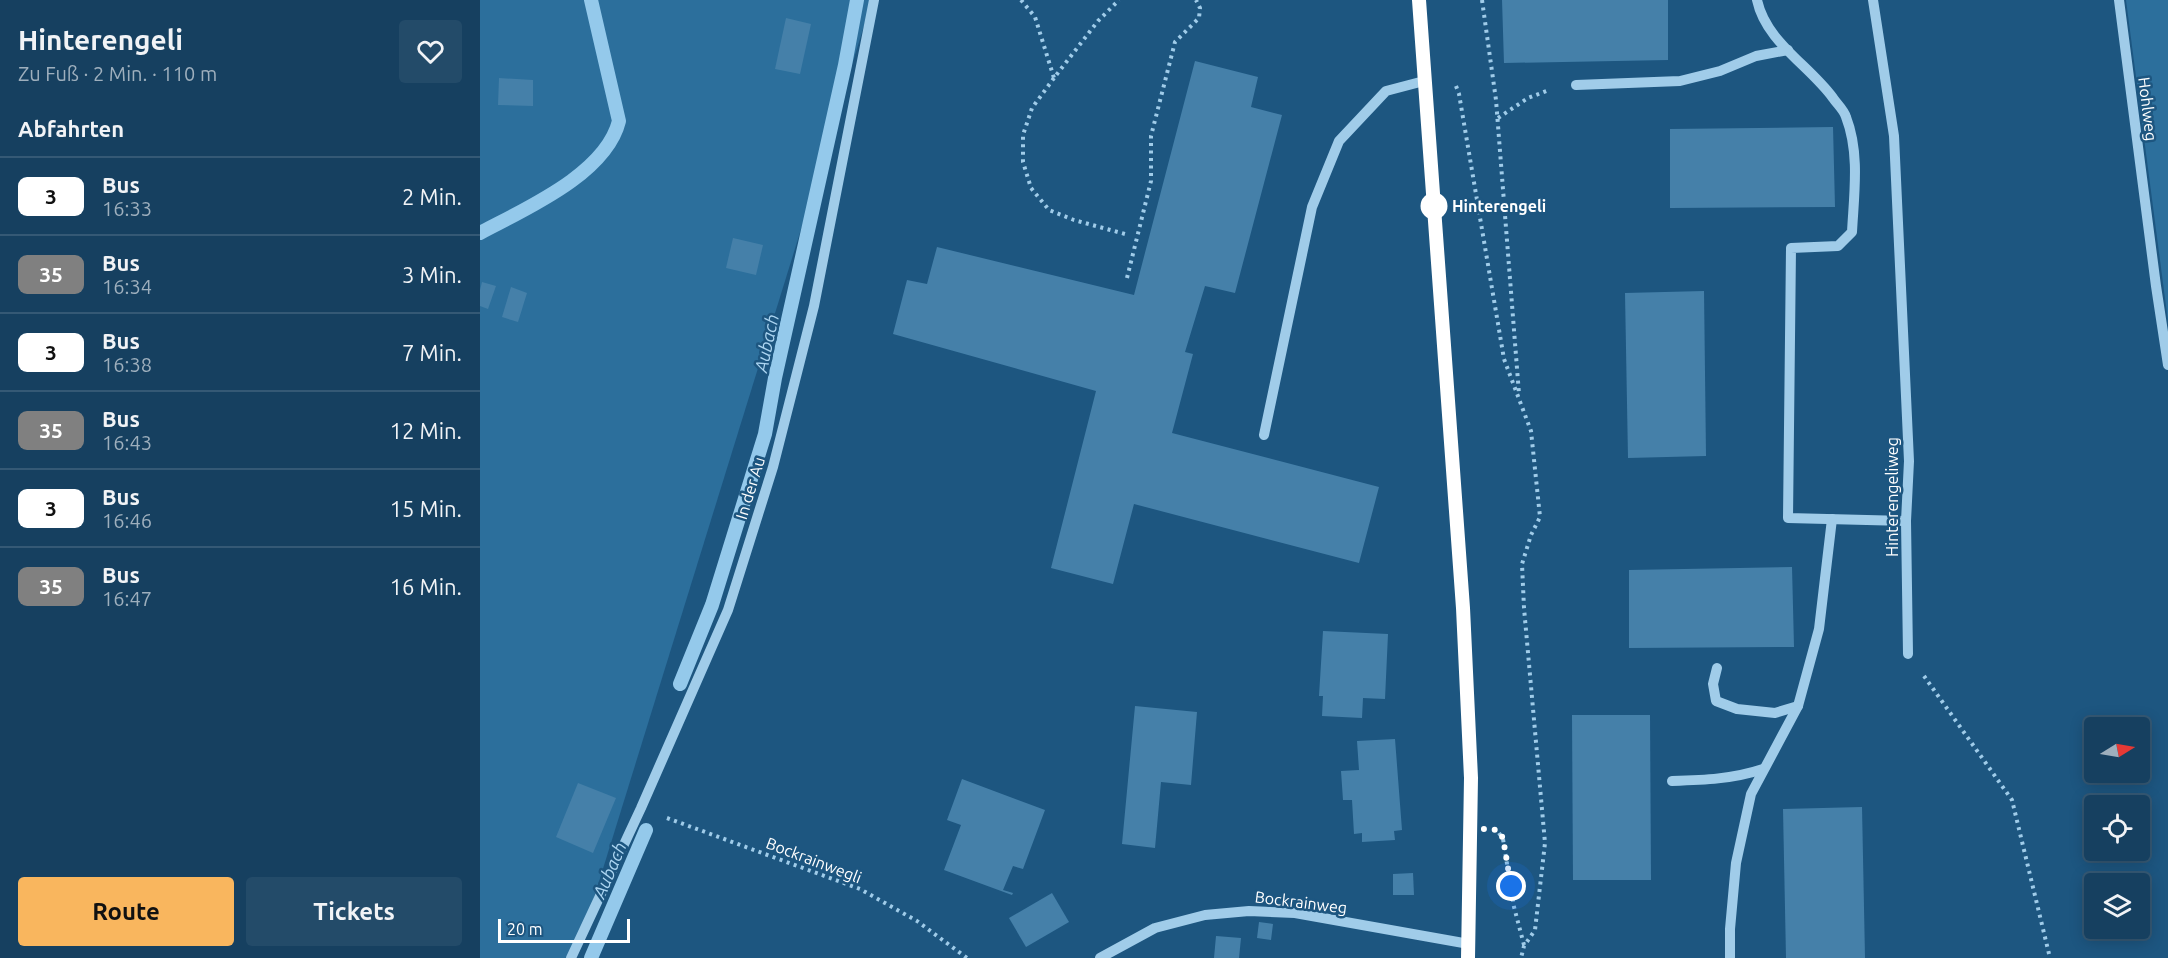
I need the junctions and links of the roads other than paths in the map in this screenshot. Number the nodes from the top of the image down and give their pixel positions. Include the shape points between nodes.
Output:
1 (874, 0) edge
2 (1419, 0) edge
3 (1757, 0) edge
4 (1873, 0) edge
5 (2119, 0) edge
6 (1788, 50) junction
7 (1424, 81) junction
8 (1576, 85) road end
9 (2168, 364) edge
10 (1263, 435) dead end
11 (1832, 519) junction
12 (1906, 521) junction
13 (1908, 654) road end
14 (1717, 668) dead end
15 (1798, 706) junction
16 (1763, 769) junction
17 (1672, 781) dead end
18 (1469, 944) junction
19 (572, 958) edge
20 (1100, 958) edge
21 (1468, 958) edge
22 (1730, 958) edge

1 - 19 street, In der Au via 814,306 773,467 728,610
2 - 7 street
3 - 6 street via 1772,32
4 - 12 street, Hinterengeliweg via 1894,136 1909,461
5 - 9 street, Hohlweg
6 - 8 street via 1756,56 1680,81
6 - 11 street via 1822,83 1846,115 1855,156 1852,232 1838,246 1791,248 1788,518
7 - 10 street via 1386,91 1339,141 1312,207
7 - 18 street via 1463,608 1471,778
11 - 12 street
11 - 15 street via 1819,629
12 - 13 street, Hinterengeliweg
14 - 15 street via 1713,684 1716,701 1737,709 1775,713
15 - 16 street
16 - 17 street via 1721,779
16 - 22 street via 1750,794 1736,863
18 - 20 street, Bockrainweg via 1295,913 1249,911 1205,915 1155,928
18 - 21 street

